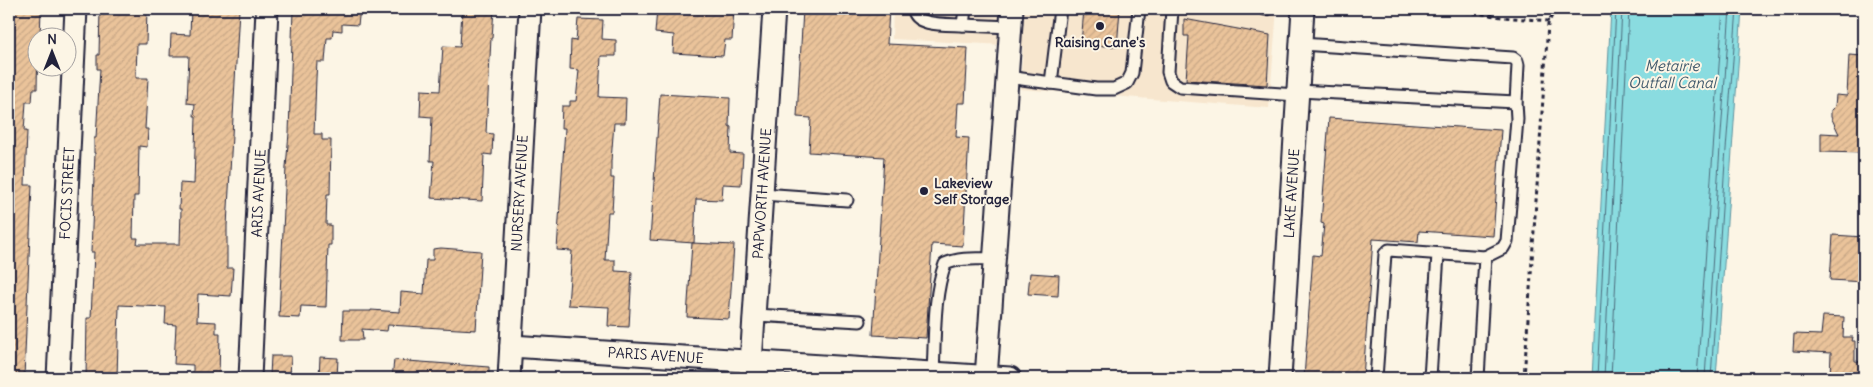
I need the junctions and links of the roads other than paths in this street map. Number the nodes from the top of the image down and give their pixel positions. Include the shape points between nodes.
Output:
1 (76, 9) edge
2 (267, 9) edge
3 (530, 9) edge
4 (774, 9) edge
5 (913, 9) edge
6 (965, 9) edge
7 (1060, 9) edge
8 (1139, 9) edge
9 (1172, 9) edge
10 (1303, 9) edge
11 (1011, 18) edge
12 (963, 25) junction
13 (1300, 44) junction
14 (1007, 77) junction
15 (1051, 83) junction
16 (1298, 93) junction
17 (1516, 102) junction
18 (762, 194) junction
19 (847, 200) dead end
20 (1438, 254) junction
21 (1485, 257) junction
22 (994, 259) junction
23 (754, 314) junction
24 (860, 322) dead end
25 (511, 346) junction
26 (751, 370) edge
27 (933, 373) junction
28 (58, 378) edge
29 (250, 378) edge
30 (509, 378) edge
31 (986, 378) edge
32 (1010, 378) edge
33 (1280, 378) edge
34 (1376, 378) edge
35 (1430, 378) edge
36 (1478, 378) edge

1 - 28 street, FOCIS STREET
2 - 29 street, ARIS AVENUE
3 - 25 street, NURSERY AVENUE
4 - 18 street, PAPWORTH AVENUE
5 - 12 lane via 913,14 925,22
6 - 12 lane
7 - 15 lane
8 - 15 lane via 1132,73 1127,83 1114,89
9 - 16 lane via 1168,72 1171,81 1180,86
10 - 13 street, LAKE AVENUE
11 - 12 lane
11 - 14 street
13 - 16 street, LAKE AVENUE
13 - 17 lane via 1514,58 1518,65
14 - 15 lane
14 - 22 street
16 - 17 lane
16 - 33 street, LAKE AVENUE
17 - 21 lane via 1507,242 1504,248
18 - 19 lane
18 - 23 street, PAPWORTH AVENUE
20 - 21 lane
20 - 34 lane via 1386,251
20 - 35 lane
21 - 36 lane
22 - 27 lane via 953,260 945,264 937,308
22 - 31 street
23 - 24 lane
23 - 26 street, PAPWORTH AVENUE
25 - 26 street, PARIS AVENUE
25 - 30 street, NURSERY AVENUE
26 - 27 street, PARIS AVENUE
27 - 31 street, PARIS AVENUE
31 - 32 street, PARIS AVENUE

